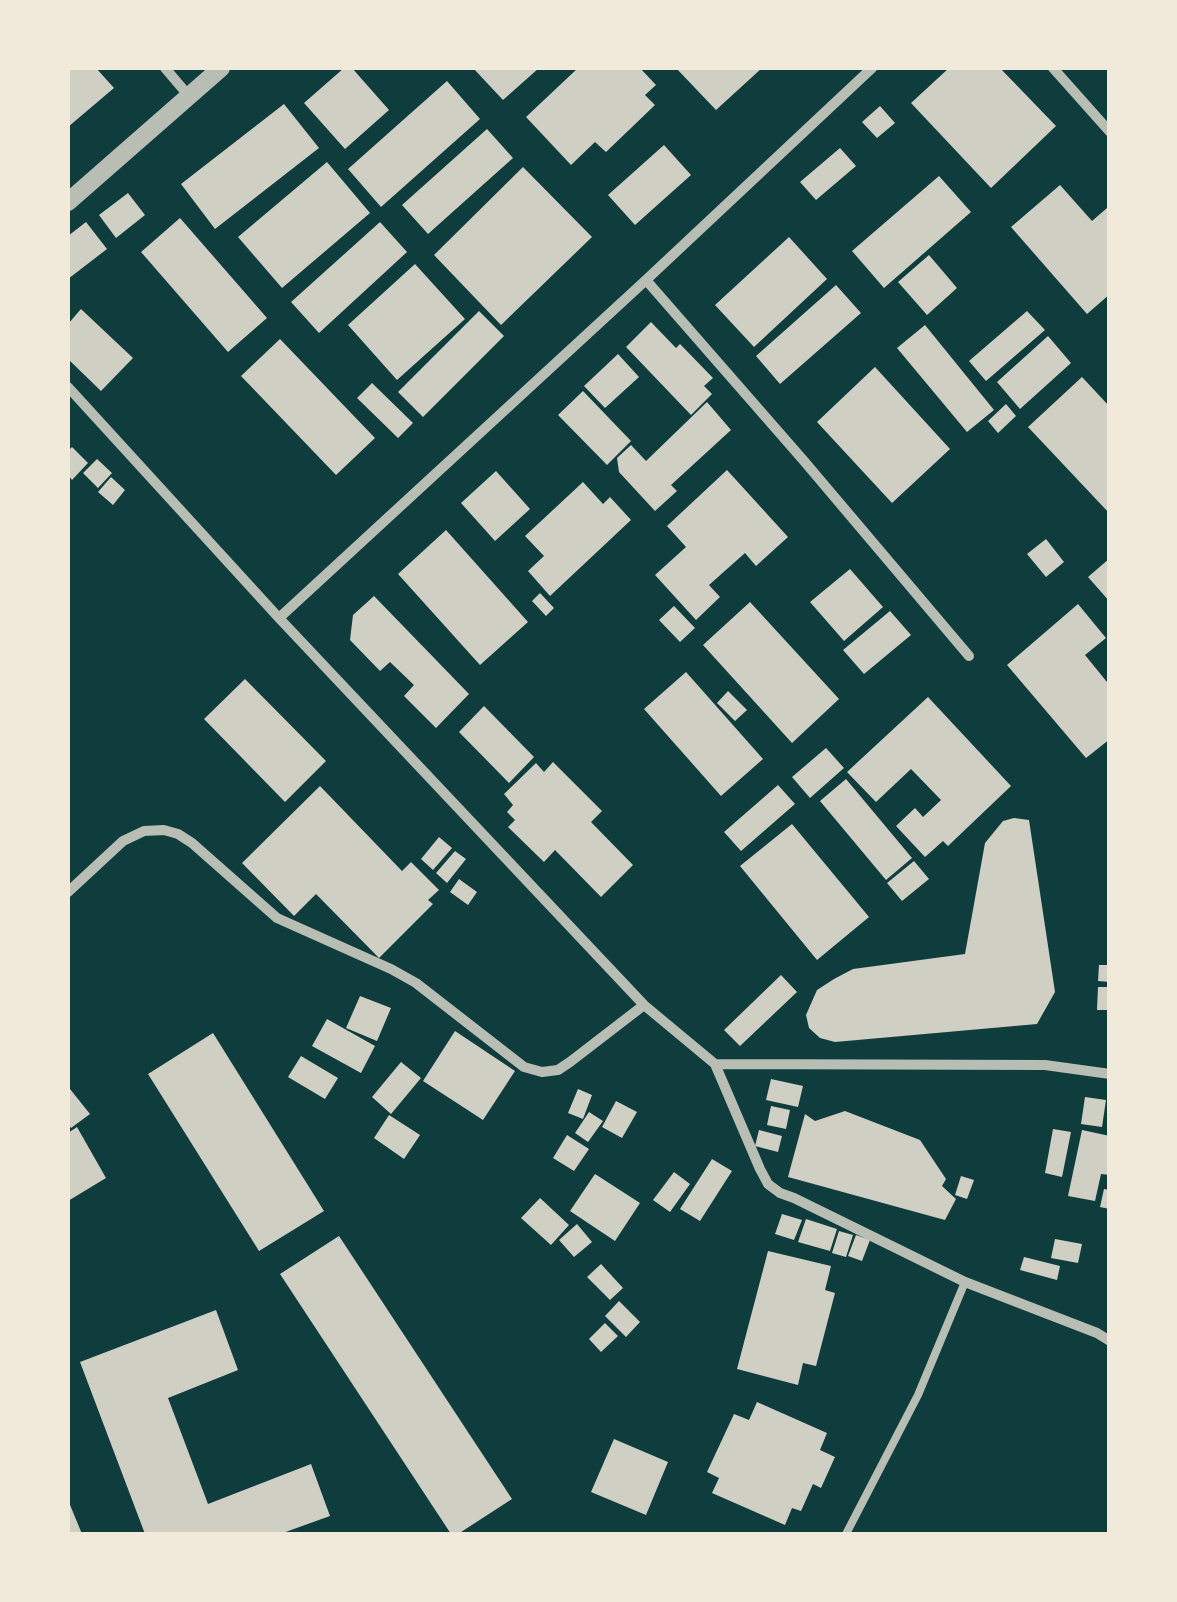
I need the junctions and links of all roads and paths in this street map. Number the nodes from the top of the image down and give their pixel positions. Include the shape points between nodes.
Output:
1 (165, 68) edge
2 (221, 68) edge
3 (872, 68) edge
4 (1053, 68) edge
5 (188, 95) junction
6 (1110, 132) edge
7 (68, 202) edge
8 (646, 280) junction
9 (68, 387) edge
10 (279, 618) junction
11 (969, 656) dead end
12 (68, 892) edge
13 (644, 1004) junction
14 (715, 1064) junction
15 (1110, 1074) edge
16 (965, 1282) junction
17 (1110, 1341) edge
18 (846, 1534) edge

1 - 5 street
2 - 5 street
3 - 8 street
4 - 6 street
5 - 7 street
8 - 10 street
8 - 11 street
9 - 10 street
10 - 13 street
12 - 13 street via 122,841 144,831 178,834 277,918 391,968 524,1066 542,1072 570,1062
13 - 14 street
14 - 15 street via 1045,1064
14 - 16 street via 768,1184
16 - 17 street
16 - 18 lane via 918,1395

